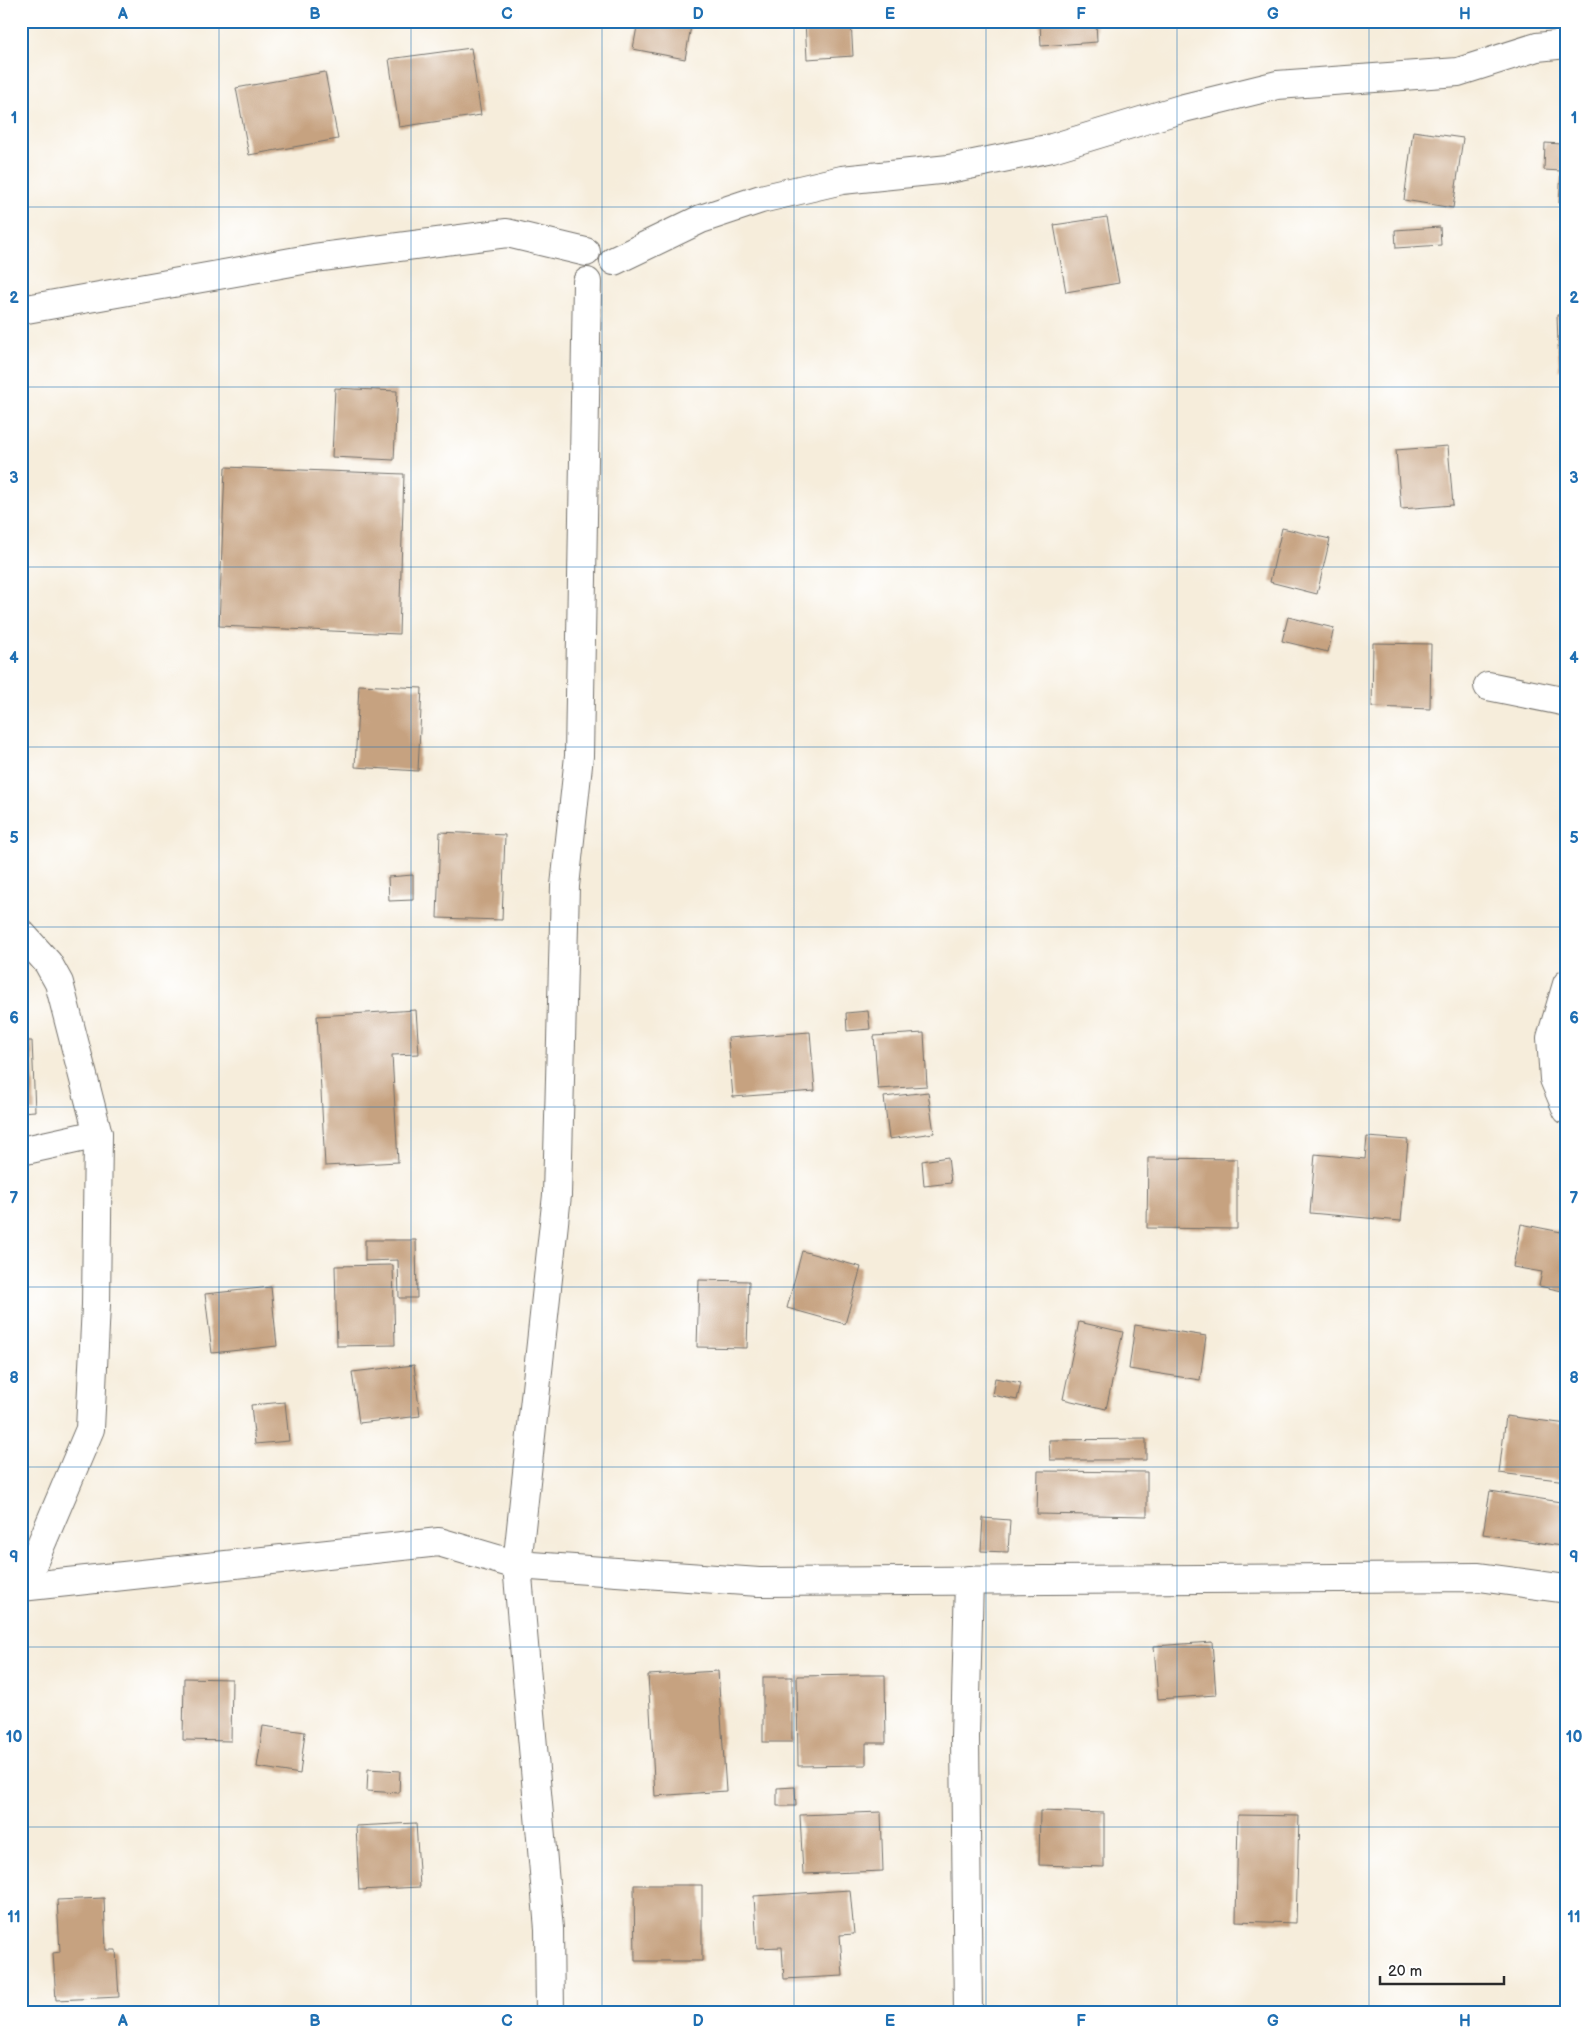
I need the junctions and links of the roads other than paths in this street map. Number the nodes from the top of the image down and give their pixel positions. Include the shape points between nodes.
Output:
1 (1567, 44) edge
2 (586, 252) dead end
3 (614, 261) dead end
4 (588, 282) dead end
5 (21, 310) edge
6 (1488, 686) dead end
7 (1567, 702) edge
8 (21, 933) edge
9 (1567, 984) edge
10 (1567, 1110) edge
11 (98, 1134) junction
12 (21, 1151) edge
13 (517, 1565) junction
14 (969, 1580) junction
15 (22, 1587) edge
16 (1567, 1589) edge
17 (550, 2013) edge
18 (968, 2013) edge

1 - 3 street via 1538,46 1458,72 1277,85 1184,108 1052,148 949,169 842,180 761,199 701,219
2 - 5 street via 507,233 314,258
4 - 13 street via 579,756 565,886 557,1195
6 - 7 street
8 - 11 street via 48,963 59,983
9 - 10 street via 1551,1038 1554,1079
11 - 12 street
11 - 15 street via 96,1305 90,1429
13 - 14 street via 759,1582
13 - 15 street via 439,1542
13 - 17 street via 549,1929
14 - 16 street via 1480,1577
14 - 18 street via 965,1737

